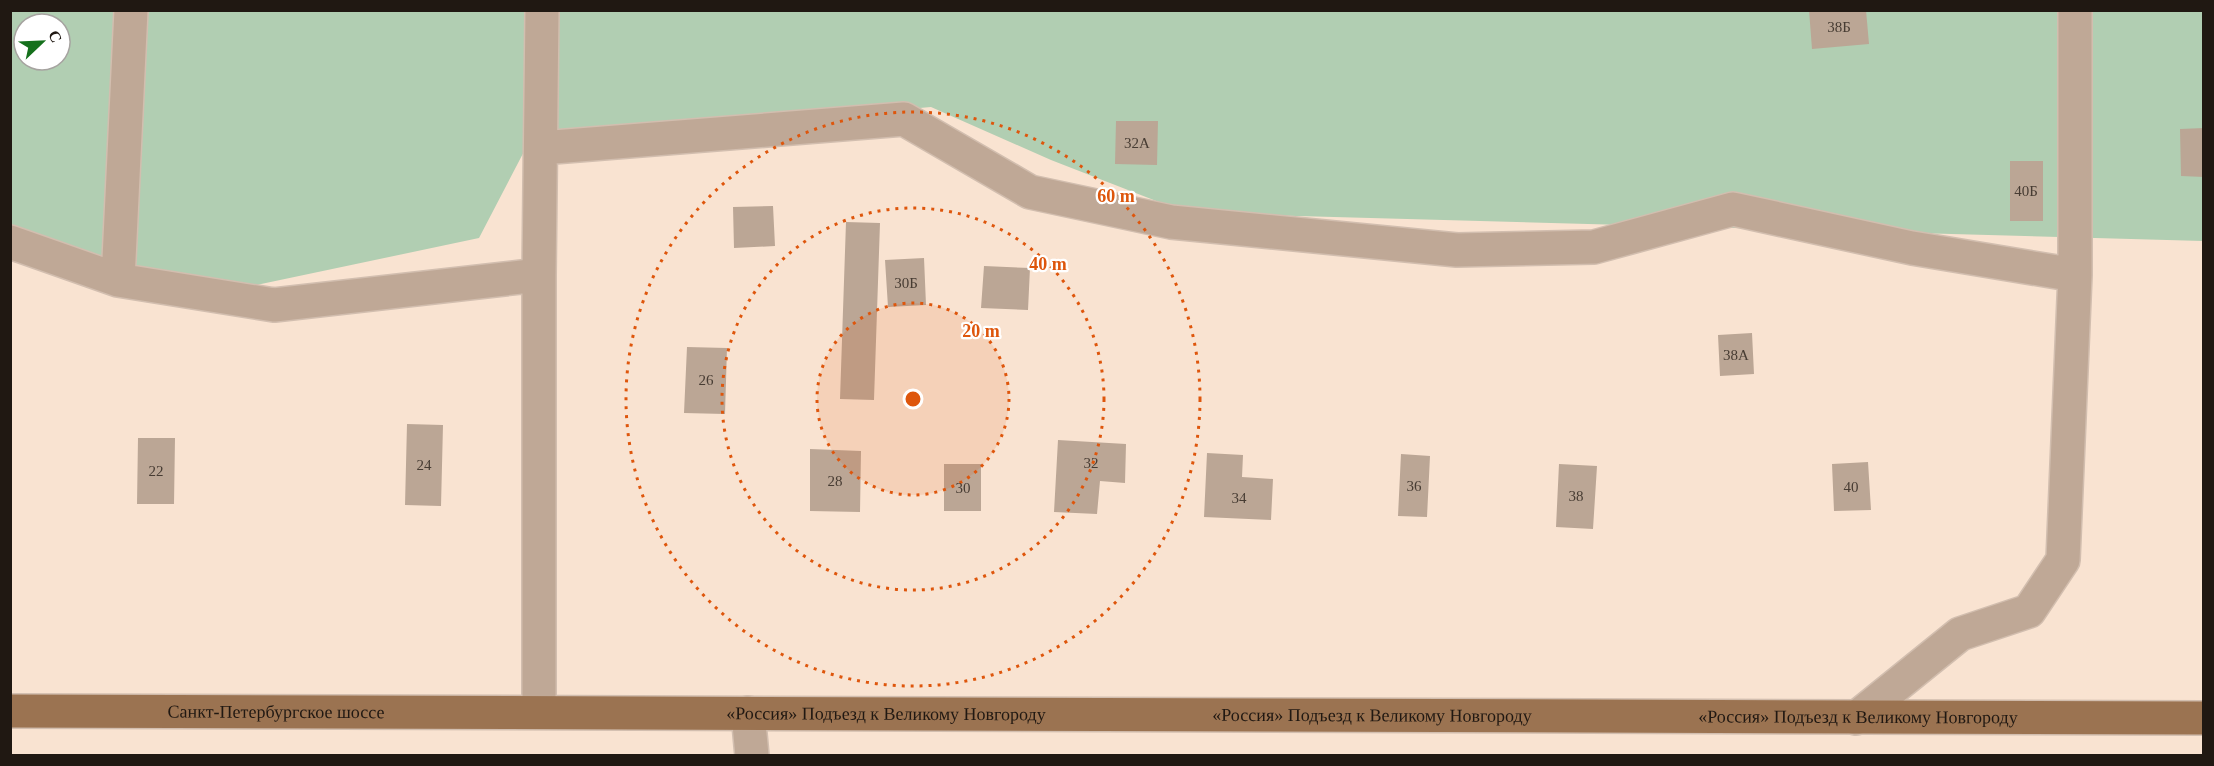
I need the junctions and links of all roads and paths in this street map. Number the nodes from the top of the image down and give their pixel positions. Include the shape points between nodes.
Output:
1 (131, 10) edge
2 (542, 10) edge
3 (2074, 10) edge
4 (541, 148) junction
5 (10, 242) edge
6 (539, 275) junction
7 (2075, 275) junction
8 (118, 280) junction
9 (10, 711) edge
10 (539, 711) junction
11 (748, 713) junction
12 (1856, 718) junction
13 (2204, 718) edge
14 (752, 756) edge

1 - 8 street
2 - 4 street
3 - 7 street
4 - 6 street
4 - 7 street via 904,119 1030,192 1171,222 1457,250 1594,247 1733,209 1912,248
5 - 8 street
6 - 8 street via 274,305
6 - 10 street
7 - 12 street via 2063,560 2029,611 1960,634
9 - 10 main road, Санкт-Петербургское шоссе
10 - 11 main road, «Россия» Подъезд к Великому Новгороду
11 - 12 main road, «Россия» Подъезд к Великому Новгороду
11 - 14 street
12 - 13 main road, «Россия» Подъезд к Великому Новгороду

